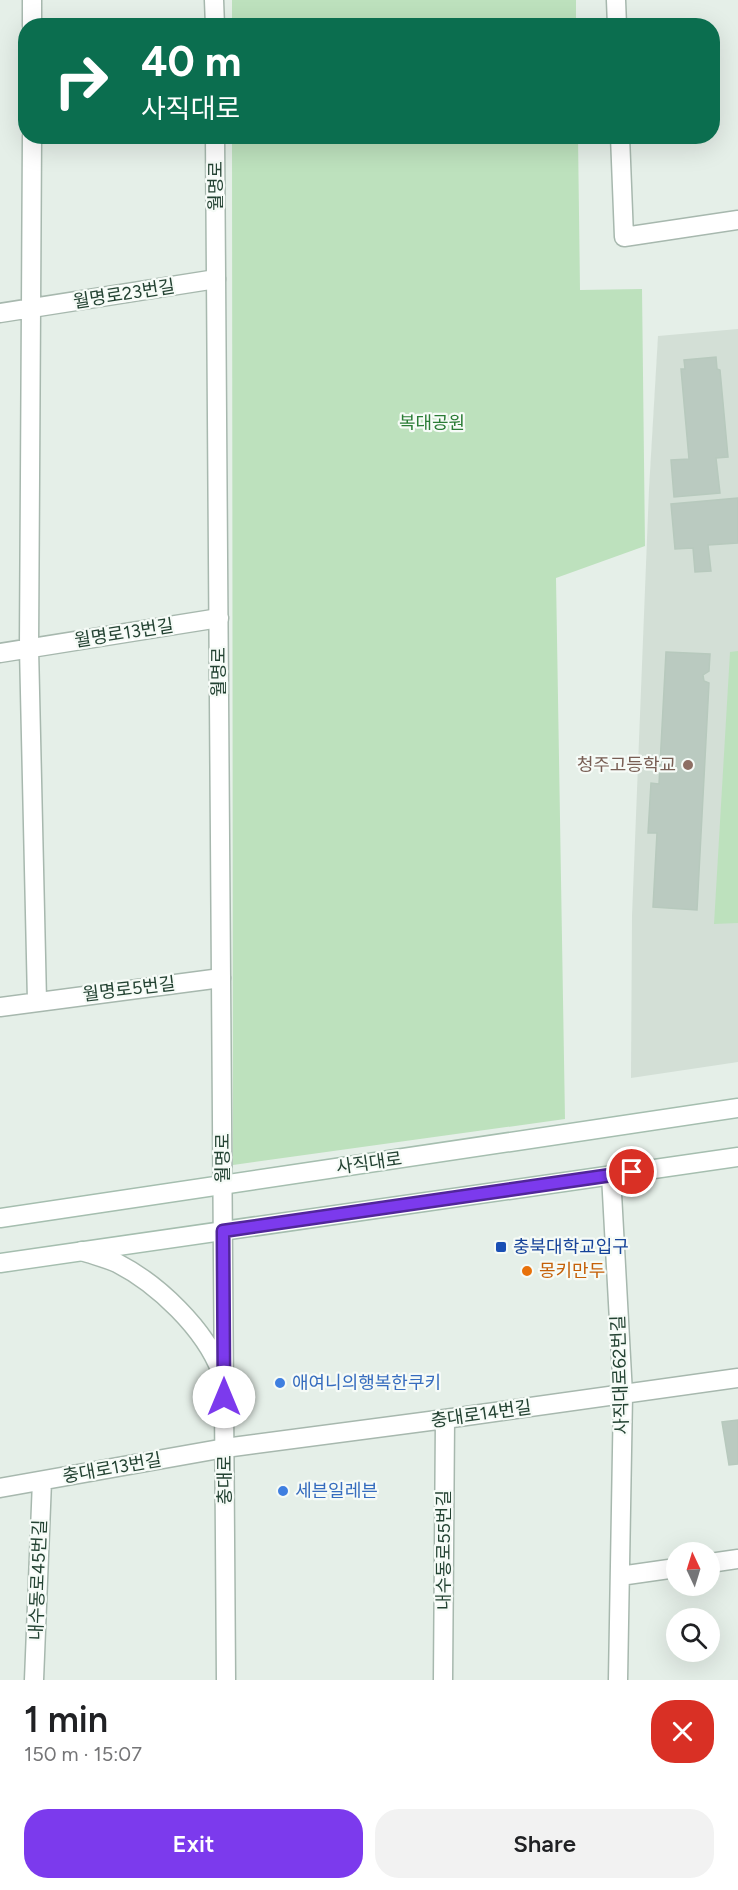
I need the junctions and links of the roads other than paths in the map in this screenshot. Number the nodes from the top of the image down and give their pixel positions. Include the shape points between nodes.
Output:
1 (32, 0) edge
2 (214, 0) edge
3 (616, 0) edge
4 (32, 18) edge
5 (214, 18) edge
6 (617, 18) edge
7 (32, 144) edge
8 (215, 144) edge
9 (620, 144) edge
10 (738, 220) edge
11 (216, 279) junction
12 (31, 308) junction
13 (0, 313) edge
14 (219, 618) junction
15 (29, 648) junction
16 (0, 653) edge
17 (221, 978) junction
18 (37, 1001) junction
19 (0, 1007) edge
20 (738, 1108) edge
21 (738, 1157) edge
22 (611, 1175) junction
23 (223, 1184) junction
24 (223, 1208) joint
25 (0, 1218) edge
26 (223, 1231) junction
27 (82, 1251) junction
28 (0, 1263) edge
29 (738, 1378) edge
30 (224, 1379) junction
31 (623, 1394) junction
32 (445, 1419) junction
33 (225, 1448) junction
34 (42, 1481) junction
35 (0, 1488) edge
36 (738, 1559) edge
37 (720, 1562) edge
38 (666, 1569) edge
39 (620, 1576) junction
40 (34, 1680) edge
41 (226, 1680) edge
42 (443, 1680) edge
43 (618, 1680) edge

1 - 4 street
2 - 5 street
3 - 6 street
7 - 12 street
8 - 11 street, 월명로
9 - 10 street via 624,237
11 - 12 street, 월명로23번길
11 - 14 street, 월명로
12 - 13 street, 월명로23번길
12 - 15 street
14 - 15 street, 월명로13번길
14 - 17 street, 월명로
15 - 16 street, 월명로13번길
15 - 18 street
17 - 18 street, 월명로5번길
17 - 23 street, 월명로
18 - 19 street, 월명로5번길
20 - 23 street, 사직대로
21 - 22 street
22 - 26 street
22 - 31 street, 사직대로62번길
23 - 24 street, 월명로
23 - 25 street, 사직대로
24 - 26 street, 충대로
26 - 27 street
26 - 30 street, 충대로
27 - 28 street
27 - 30 street via 115,1262 158,1290 195,1328
29 - 31 street, 충대로14번길
30 - 33 street, 충대로
31 - 32 street, 충대로14번길
31 - 39 street, 사직대로62번길
32 - 33 street, 충대로14번길
32 - 42 street, 내수동로55번길
33 - 34 street, 충대로13번길
33 - 41 street, 충대로
34 - 35 street, 충대로13번길
34 - 40 street, 내수동로45번길
36 - 37 street
38 - 39 street
39 - 43 street, 사직대로62번길

